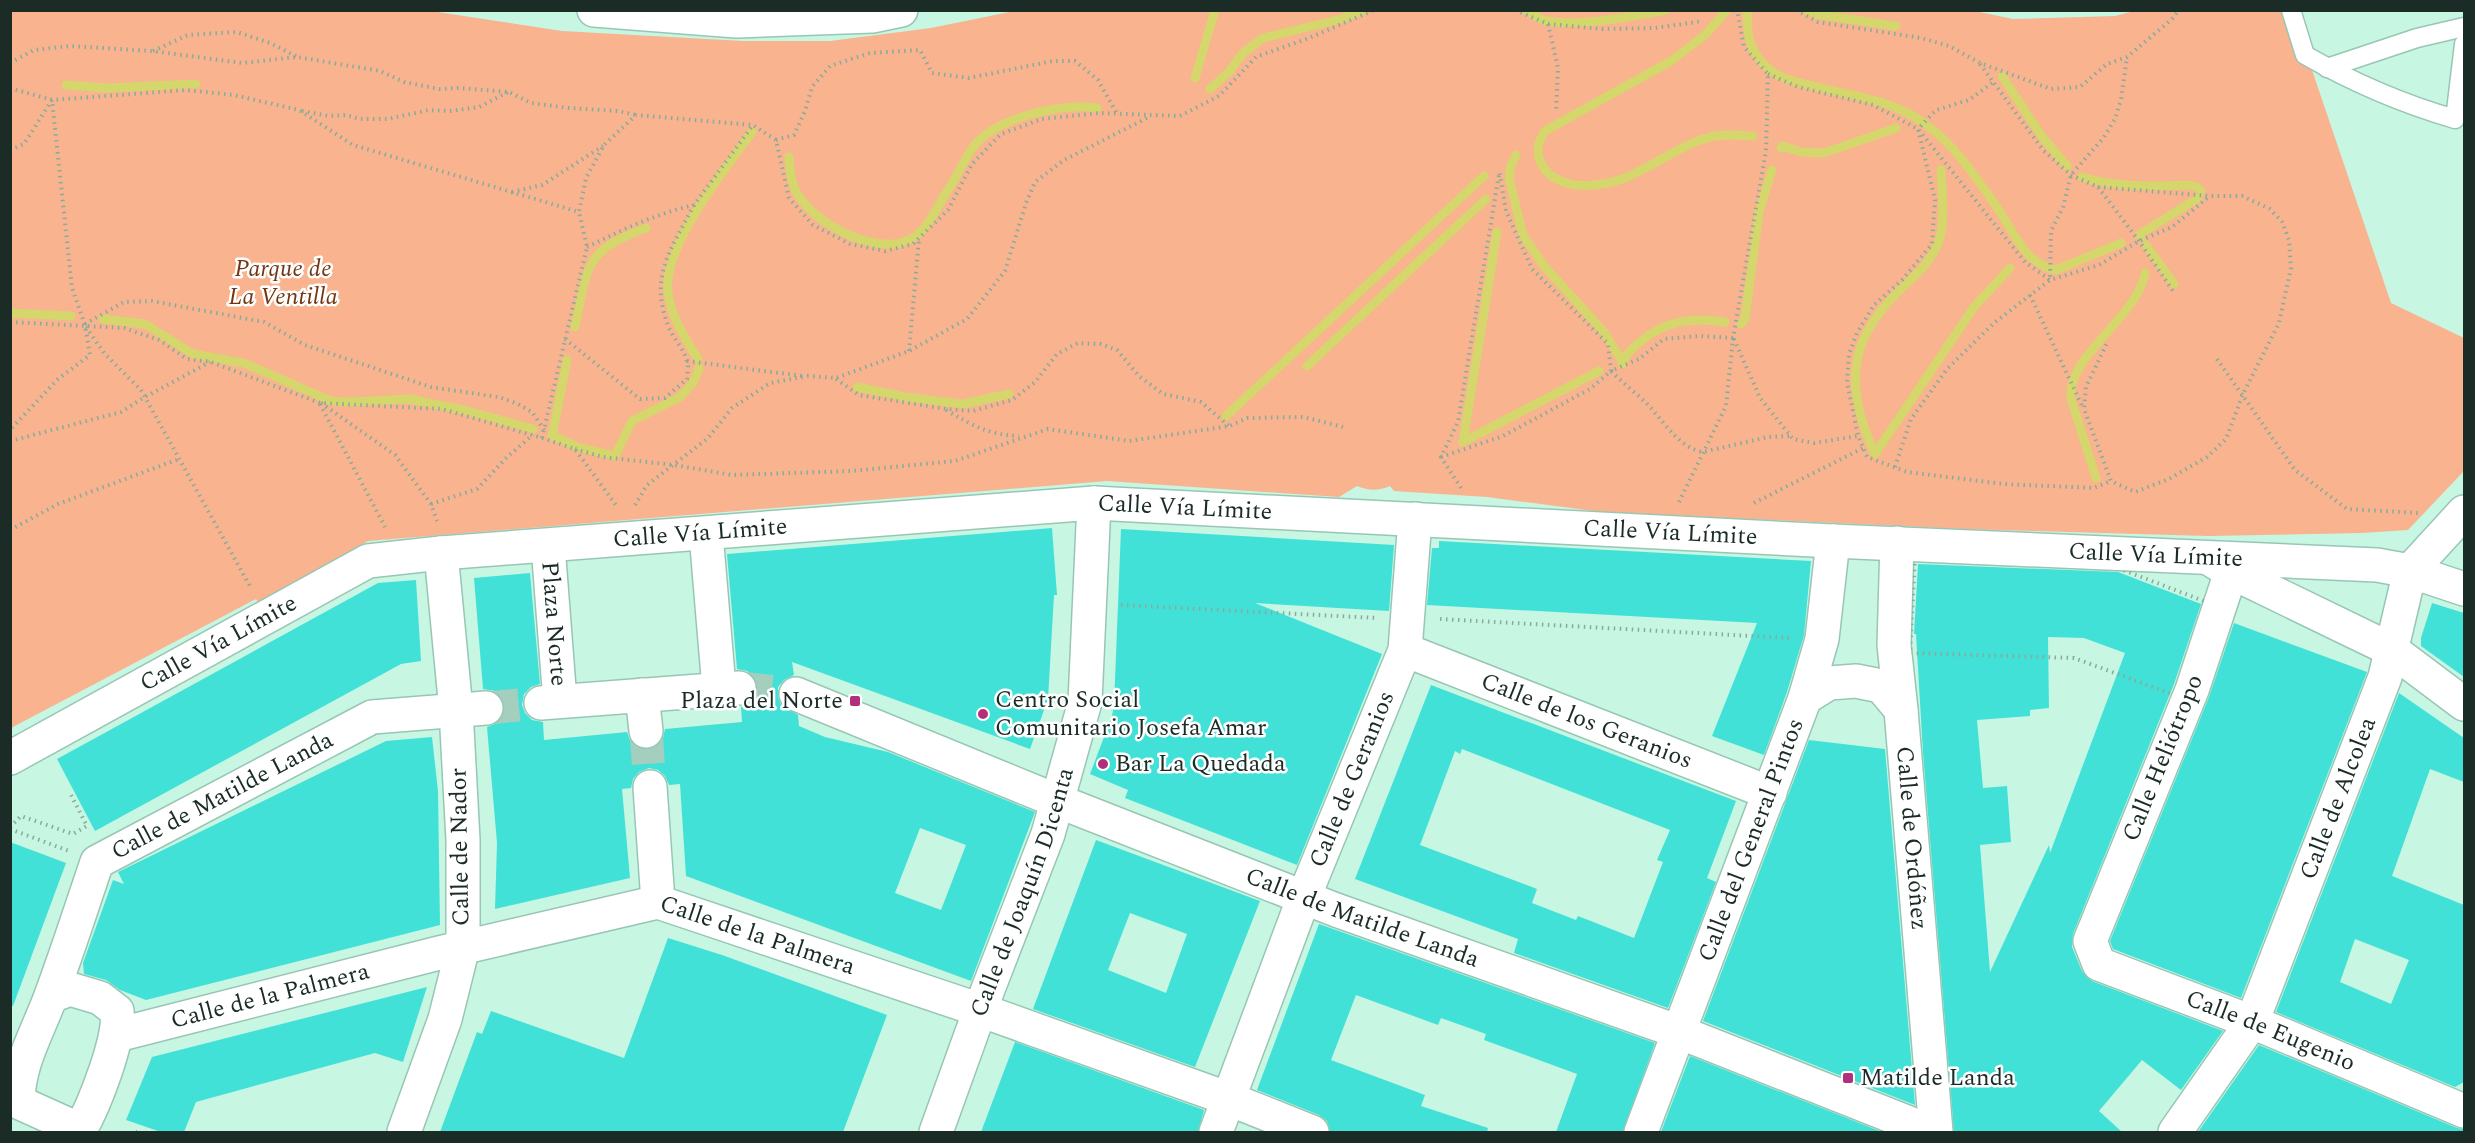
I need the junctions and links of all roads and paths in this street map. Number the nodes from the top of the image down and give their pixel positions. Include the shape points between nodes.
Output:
1 (594, 10) edge
2 (901, 10) edge
3 (1374, 10) edge
4 (1515, 10) edge
5 (1737, 10) edge
6 (1796, 10) edge
7 (2179, 10) edge
8 (2291, 10) edge
9 (1703, 21) dead end
10 (1548, 24) junction
11 (2464, 27) edge
12 (2464, 44) edge
13 (152, 51) junction
14 (297, 57) junction
15 (2127, 57) junction
16 (10, 63) edge
17 (1980, 63) junction
18 (2326, 68) junction
19 (1768, 74) junction
20 (1992, 83) junction
21 (10, 88) edge
22 (509, 92) junction
23 (52, 100) junction
24 (299, 110) junction
25 (1556, 111) dead end
26 (636, 115) junction
27 (1117, 115) junction
28 (1150, 117) junction
29 (2460, 120) edge
30 (753, 125) junction
31 (1918, 129) junction
32 (776, 140) junction
33 (604, 145) junction
34 (10, 150) edge
35 (2071, 176) junction
36 (2098, 187) junction
37 (511, 192) junction
38 (2210, 196) junction
39 (694, 205) junction
40 (579, 212) junction
41 (920, 237) junction
42 (2139, 241) junction
43 (587, 248) junction
44 (2050, 280) junction
45 (2175, 294) dead end
46 (2030, 295) junction
47 (10, 322) edge
48 (85, 325) junction
49 (1733, 338) junction
50 (566, 339) junction
51 (2107, 343) dead end
52 (909, 351) junction
53 (2217, 359) dead end
54 (687, 361) junction
55 (211, 362) junction
56 (1611, 371) junction
57 (808, 376) junction
58 (836, 378) junction
59 (2243, 394) junction
60 (145, 396) junction
61 (320, 403) junction
62 (946, 409) junction
63 (2084, 409) junction
64 (1230, 426) junction
65 (1343, 427) dead end
66 (10, 430) edge
67 (544, 430) junction
68 (533, 435) junction
69 (1024, 436) junction
70 (1790, 436) junction
71 (1858, 436) junction
72 (542, 438) junction
73 (10, 441) edge
74 (1863, 448) junction
75 (575, 449) junction
76 (1703, 452) junction
77 (1440, 457) junction
78 (179, 459) junction
79 (674, 465) junction
80 (1895, 467) junction
81 (2111, 481) junction
82 (1467, 497) dead end
83 (1094, 503) junction
84 (431, 504) junction
85 (1677, 506) dead end
86 (1747, 506) dead end
87 (620, 511) dead end
88 (632, 511) dead end
89 (2464, 512) edge
90 (2423, 513) dead end
91 (1415, 519) junction
92 (385, 528) dead end
93 (10, 530) edge
94 (706, 534) junction
95 (439, 539) junction
96 (1833, 541) junction
97 (1897, 543) junction
98 (548, 546) junction
99 (2218, 564) junction
100 (2410, 571) junction
101 (2464, 589) edge
102 (253, 592) dead end
103 (1090, 604) junction
104 (1388, 618) dead end
105 (1434, 619) dead end
106 (1822, 639) junction
107 (1405, 650) junction
108 (2392, 650) junction
109 (2074, 658) joint
110 (796, 694) tunnel mouth
111 (642, 695) junction
112 (1805, 698) junction
113 (2464, 704) edge
114 (471, 709) junction
115 (1901, 710) junction
116 (646, 731) tunnel mouth
117 (10, 758) edge
118 (650, 787) tunnel mouth
119 (1770, 793) junction
120 (71, 795) dead end
121 (1058, 801) junction
122 (10, 828) edge
123 (78, 854) dead end
124 (1304, 897) junction
125 (658, 902) junction
126 (2090, 941) joint
127 (463, 947) junction
128 (51, 996) junction
129 (980, 1010) junction
130 (2252, 1022) junction
131 (1679, 1032) junction
132 (117, 1035) junction
133 (1229, 1099) junction
134 (14, 1100) edge
135 (2464, 1111) edge
136 (83, 1130) edge
137 (404, 1132) edge
138 (936, 1132) edge
139 (1216, 1132) edge
140 (1312, 1132) edge
141 (1641, 1132) edge
142 (1934, 1132) edge
143 (2175, 1132) edge

1 - 2 street via 736,21 872,16
3 - 28 path via 1256,57 1219,96 1180,116
4 - 10 path
5 - 19 path via 1744,47
6 - 17 path via 1818,22 1949,46
7 - 15 path
8 - 18 lane via 2305,55
9 - 10 path via 1655,28
10 - 25 path via 1558,68
11 - 18 lane
12 - 29 lane
13 - 14 path via 242,63
13 - 14 path via 188,35 237,32
13 - 16 path via 70,46 34,50
14 - 22 path via 380,71 404,82 439,89
15 - 17 path via 2107,64 2080,87 2051,89
15 - 35 path via 2115,119
17 - 20 path
18 - 29 lane via 2412,106
19 - 31 path via 1798,87 1873,105
19 - 49 path via 1766,151
20 - 31 path via 1969,100 1936,110
20 - 35 path via 2043,150
21 - 23 path
22 - 24 path via 479,107 429,110 388,119
22 - 26 path via 531,103
23 - 24 path via 186,90 234,95
23 - 34 path via 24,144
23 - 48 path via 72,288
24 - 37 path via 353,145
26 - 30 path
26 - 33 path
27 - 28 path
27 - 32 path via 1098,80 1075,61 1053,61 969,78 932,73 920,50 870,53 830,66 812,87 794,135
27 - 41 path via 1042,119 1001,134 972,164 948,210
28 - 52 path via 1064,160 1035,182 1005,271 967,319
30 - 32 path
30 - 39 path
31 - 44 path via 2025,262
31 - 71 path via 1935,200 1932,244 1902,280 1874,305 1857,333 1849,354 1847,382
32 - 41 path via 789,198 813,225 850,244 885,251 913,244
33 - 37 path via 542,184
33 - 40 path via 586,178
35 - 36 path
35 - 44 path via 2063,207 2051,231
36 - 38 path
36 - 42 path
37 - 40 path
38 - 42 path via 2172,227
38 - 59 path via 2242,196 2270,209 2282,222 2289,240 2291,268 2279,323
39 - 43 path via 642,220
39 - 54 path via 665,259 660,281 663,309
40 - 43 path
41 - 52 path
42 - 44 path via 2099,265
42 - 45 path
43 - 50 path
44 - 46 path
46 - 63 path
46 - 80 path via 1994,323 1947,369 1911,419
47 - 48 path
48 - 55 path via 124,328 159,340 187,359
48 - 60 path via 104,353
48 - 66 path via 90,355 58,379
48 - 67 path via 124,302 152,301 264,322 305,345 430,387 498,397 518,404 532,412
49 - 56 path via 1664,339 1640,359
49 - 70 path via 1760,398
49 - 76 path via 1726,406
50 - 54 path via 640,399 665,398 687,379
50 - 67 path
51 - 63 path via 2086,387
52 - 58 path
53 - 59 path
54 - 57 path
55 - 60 path
55 - 61 path
56 - 76 path via 1680,440
56 - 77 path via 1590,389 1503,436
56 - 77 path via 1608,344 1532,269 1506,211 1500,170 1458,422
57 - 58 path
57 - 79 path via 770,384 732,408 708,438
58 - 62 path via 859,395
59 - 81 path via 2226,439 2207,457 2169,479 2135,492
59 - 90 path via 2295,470 2348,509
60 - 73 path via 121,412
60 - 78 path
61 - 68 path via 442,409
61 - 84 path via 395,456
61 - 92 path
62 - 64 path via 974,411 1012,400 1035,382 1057,354 1078,343 1101,344 1117,350 1139,376 1163,394 1201,402
62 - 69 path via 977,428 999,435
63 - 81 path
64 - 65 path via 1247,418 1304,417
64 - 69 path via 1129,441 1048,429
67 - 72 path
68 - 72 path
68 - 84 path via 477,489
69 - 79 path via 955,460 851,471 732,475
70 - 71 path via 1792,440 1814,443
70 - 76 path via 1768,436
71 - 74 path
72 - 75 path
74 - 80 path via 1867,457
74 - 86 path
75 - 79 path via 603,457
75 - 87 path
76 - 85 path
77 - 82 path
78 - 93 path via 58,504
78 - 102 path
79 - 88 path via 647,485
80 - 81 path via 1907,472 2042,487 2094,488
83 - 91 street, Calle Vía Límite
83 - 94 street, Calle Vía Límite
83 - 103 street, Calle de Joaquín Dicenta
84 - 95 path
89 - 100 street
91 - 96 street, Calle Vía Límite
91 - 107 street, Calle de Geranios
94 - 98 street, Calle Vía Límite
94 - 111 street via 729,688
95 - 98 street, Calle Vía Límite
95 - 114 street, Calle de Nador
95 - 117 street, Calle Vía Límite via 368,561
96 - 97 street, Calle Vía Límite
96 - 106 street, Calle del General Pintos
97 - 99 street, Calle Vía Límite
97 - 115 street, Calle de Ordóñez via 1894,645
98 - 111 street, Plaza Norte via 551,702
99 - 100 street, Calle Vía Límite via 2377,565
99 - 108 street
99 - 126 street, Calle Heliótropo via 2192,690
100 - 101 street, Calle Vía Límite
100 - 108 street, Calle de Alcolea
103 - 104 path
103 - 121 street, Calle de Joaquín Dicenta via 1085,702
105 - 106 path
106 - 112 street, Calle del General Pintos
107 - 119 street, Calle de los Geranios
107 - 124 street, Calle de Geranios
108 - 113 street
108 - 130 street, Calle de Alcolea via 2385,678
109 - 109 path via 2177,696 2209,603 2110,564 1915,556 1910,653
110 - 121 street, Calle de Matilde Landa
111 - 116 street
112 - 115 street via 1829,683 1856,681 1881,686
112 - 119 street, Calle del General Pintos
114 - 127 street, Calle de Nador via 463,840
114 - 128 street, Calle de Matilde Landa via 372,717 97,862
115 - 142 street, Calle de Ordóñez
118 - 125 street
119 - 131 street, Calle del General Pintos
120 - 122 path via 87,826 73,834 21,816
121 - 124 street, Calle de Matilde Landa
121 - 129 street, Calle de Joaquín Dicenta
122 - 123 path
124 - 131 street, Calle de Matilde Landa
124 - 133 street, Calle de Geranios
125 - 127 street, Calle de la Palmera
125 - 129 street, Calle de la Palmera
126 - 130 street, Calle de Eugenio via 2099,964
127 - 132 street, Calle de la Palmera
127 - 137 street, Calle de Nador via 444,1019
128 - 132 street via 70,989 100,998 117,1011
128 - 134 street, Calle de Matilde Landa via 22,1065
129 - 133 street, Calle de la Palmera
129 - 138 street, Calle de Joaquín Dicenta
130 - 135 street, Calle de Eugenio
130 - 143 street, Calle de Alcolea
131 - 141 street, Calle del General Pintos
131 - 142 street, Calle de Matilde Landa
132 - 136 street
133 - 139 street, Calle de Geranios
133 - 140 street, Calle de la Palmera
134 - 136 street

